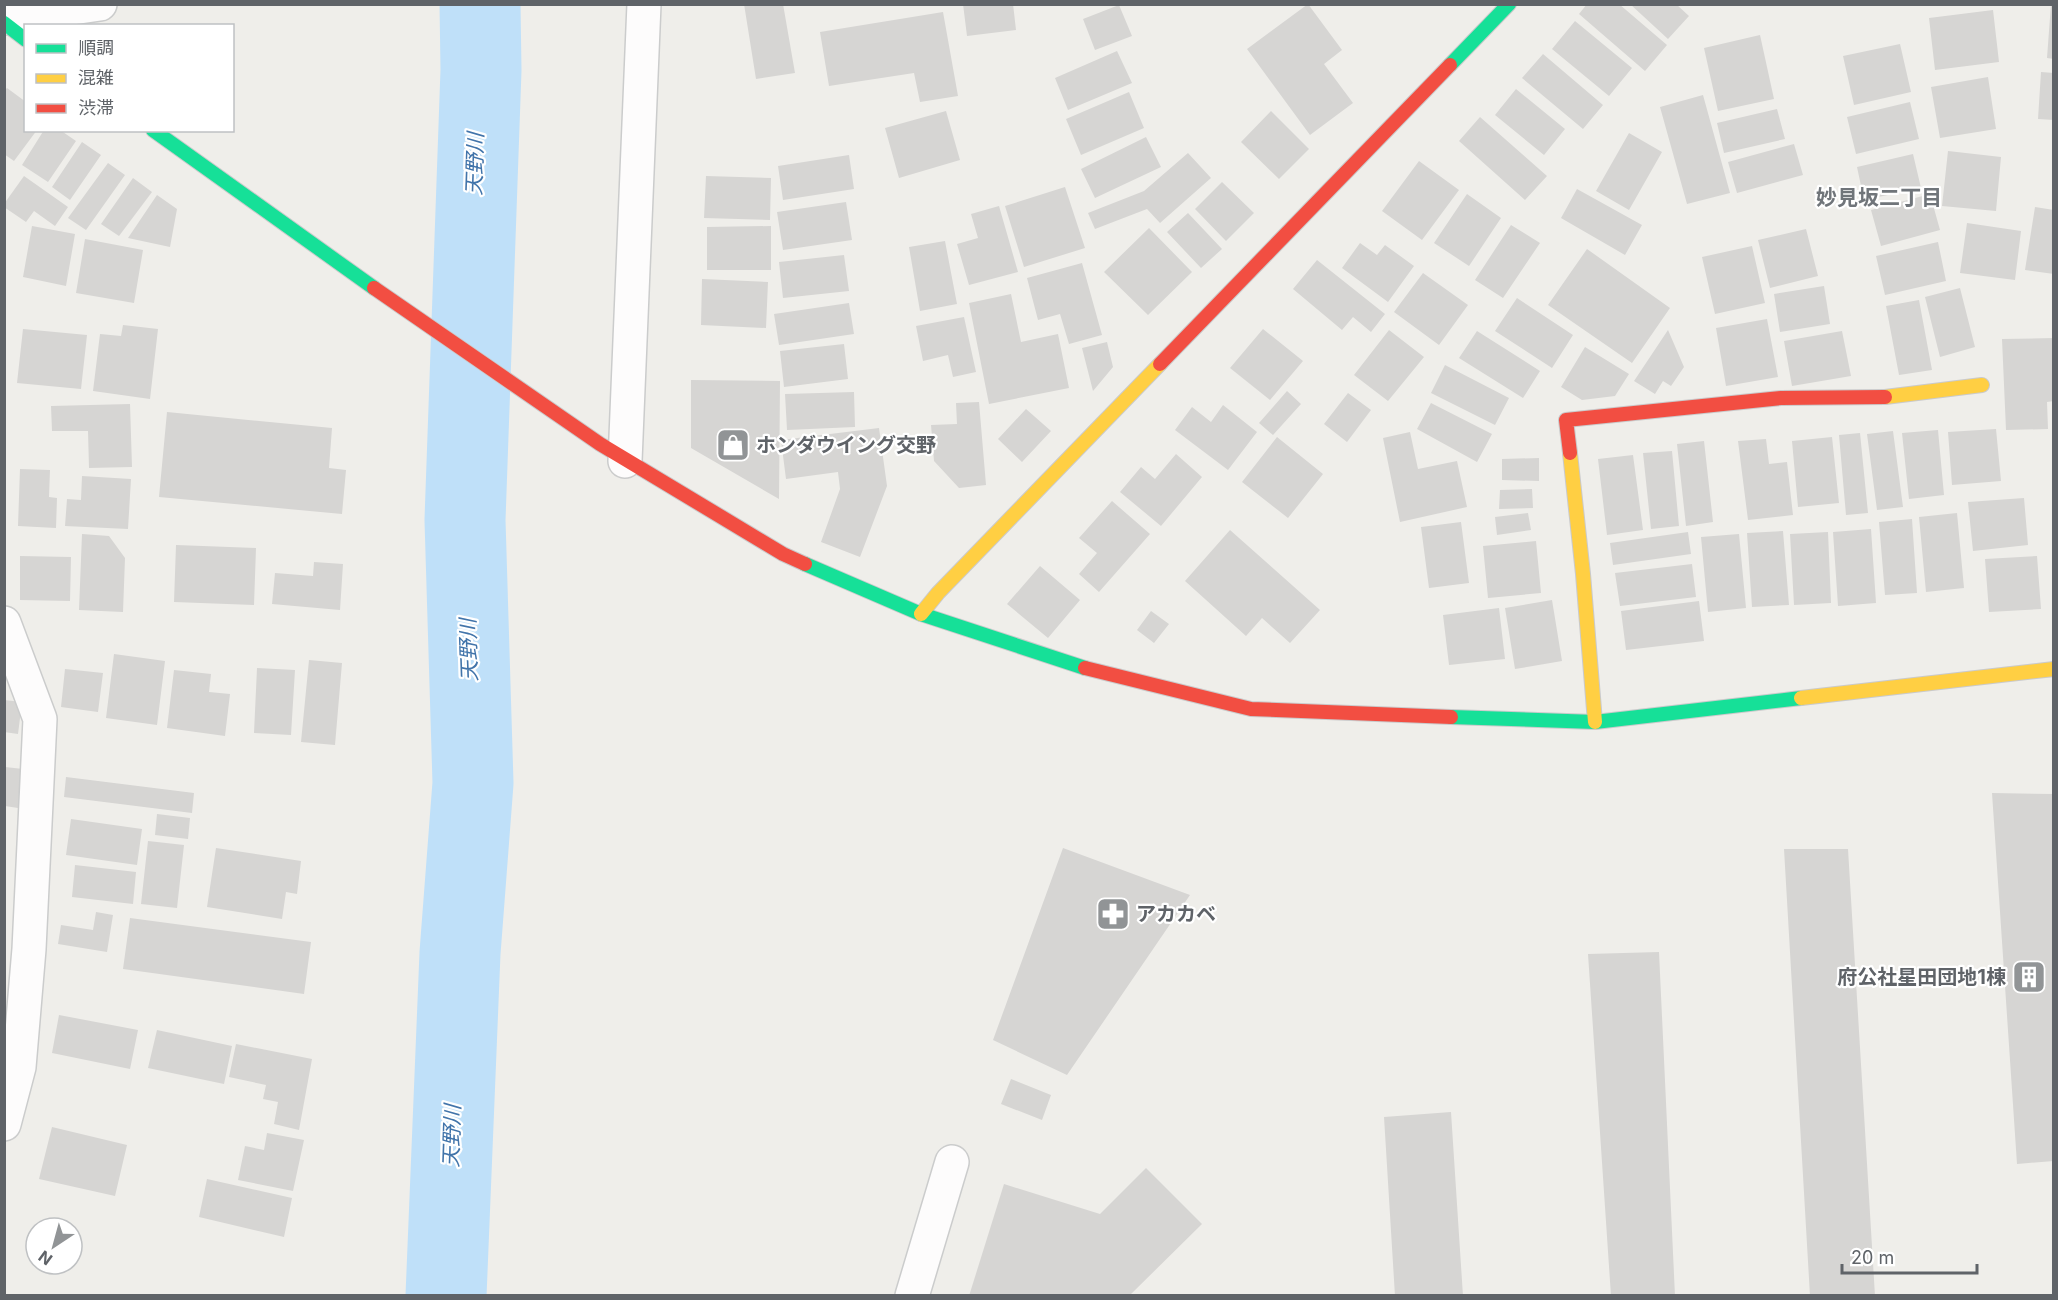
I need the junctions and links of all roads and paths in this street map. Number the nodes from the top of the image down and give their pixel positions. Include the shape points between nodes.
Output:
1 (100, 4) edge
2 (644, 4) edge
3 (1509, 4) edge
4 (4, 18) edge
5 (4, 23) edge
6 (24, 38) edge
7 (156, 132) edge
8 (1982, 385) dead end
9 (613, 453) junction
10 (921, 615) junction
11 (4, 623) edge
12 (2054, 669) edge
13 (1595, 722) junction
14 (4, 1124) edge
15 (952, 1162) dead end
16 (912, 1296) edge

1 - 4 street
2 - 9 street
3 - 10 street via 938,592
5 - 6 street
7 - 9 street
8 - 13 street via 1878,398 1781,398 1566,420
9 - 10 street via 783,554
10 - 13 street via 1093,671 1251,709
11 - 14 street via 39,719 29,950 19,1067
12 - 13 street
15 - 16 street

